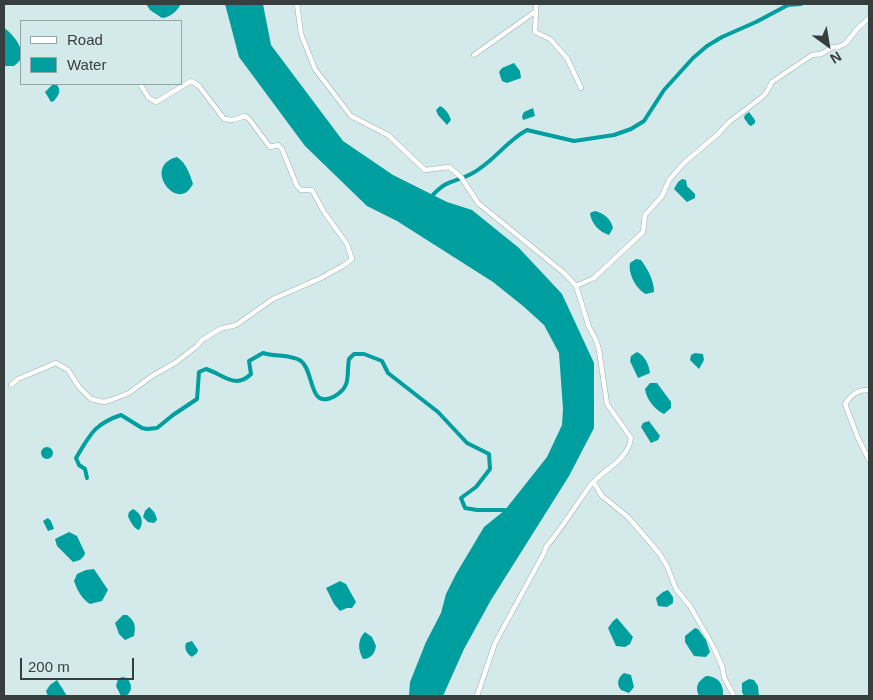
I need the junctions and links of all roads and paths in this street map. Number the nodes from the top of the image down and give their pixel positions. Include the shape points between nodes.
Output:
1 (297, 4) edge
2 (538, 4) edge
3 (536, 11) junction
4 (869, 18) edge
5 (474, 55) dead end
6 (141, 85) edge
7 (581, 88) dead end
8 (576, 286) junction
9 (11, 385) dead end
10 (869, 390) edge
11 (869, 460) edge
12 (594, 483) junction
13 (477, 696) edge
14 (734, 696) edge

1 - 8 street via 301,34 315,69 352,116 388,135 425,170 449,167 461,177 478,203
2 - 3 street
3 - 5 street
3 - 7 street via 535,32 550,39 567,58
4 - 8 street via 845,44 812,55 772,82 766,93 698,149 669,180 662,196 645,215 643,232 594,278
6 - 9 street via 149,98 156,102 191,81 206,94 224,119 245,116 249,119 267,144 278,145 282,149 297,186 301,190 312,190 347,244 352,259 273,299 236,325 220,329 175,363 129,393 112,400 90,399 68,370 56,363
8 - 12 street via 599,350 607,404 631,438 622,457
10 - 11 street via 863,389 850,396 845,404
12 - 13 street via 534,569 492,648
12 - 14 street via 602,496 628,517 659,553 676,589 690,606 714,648 727,686

